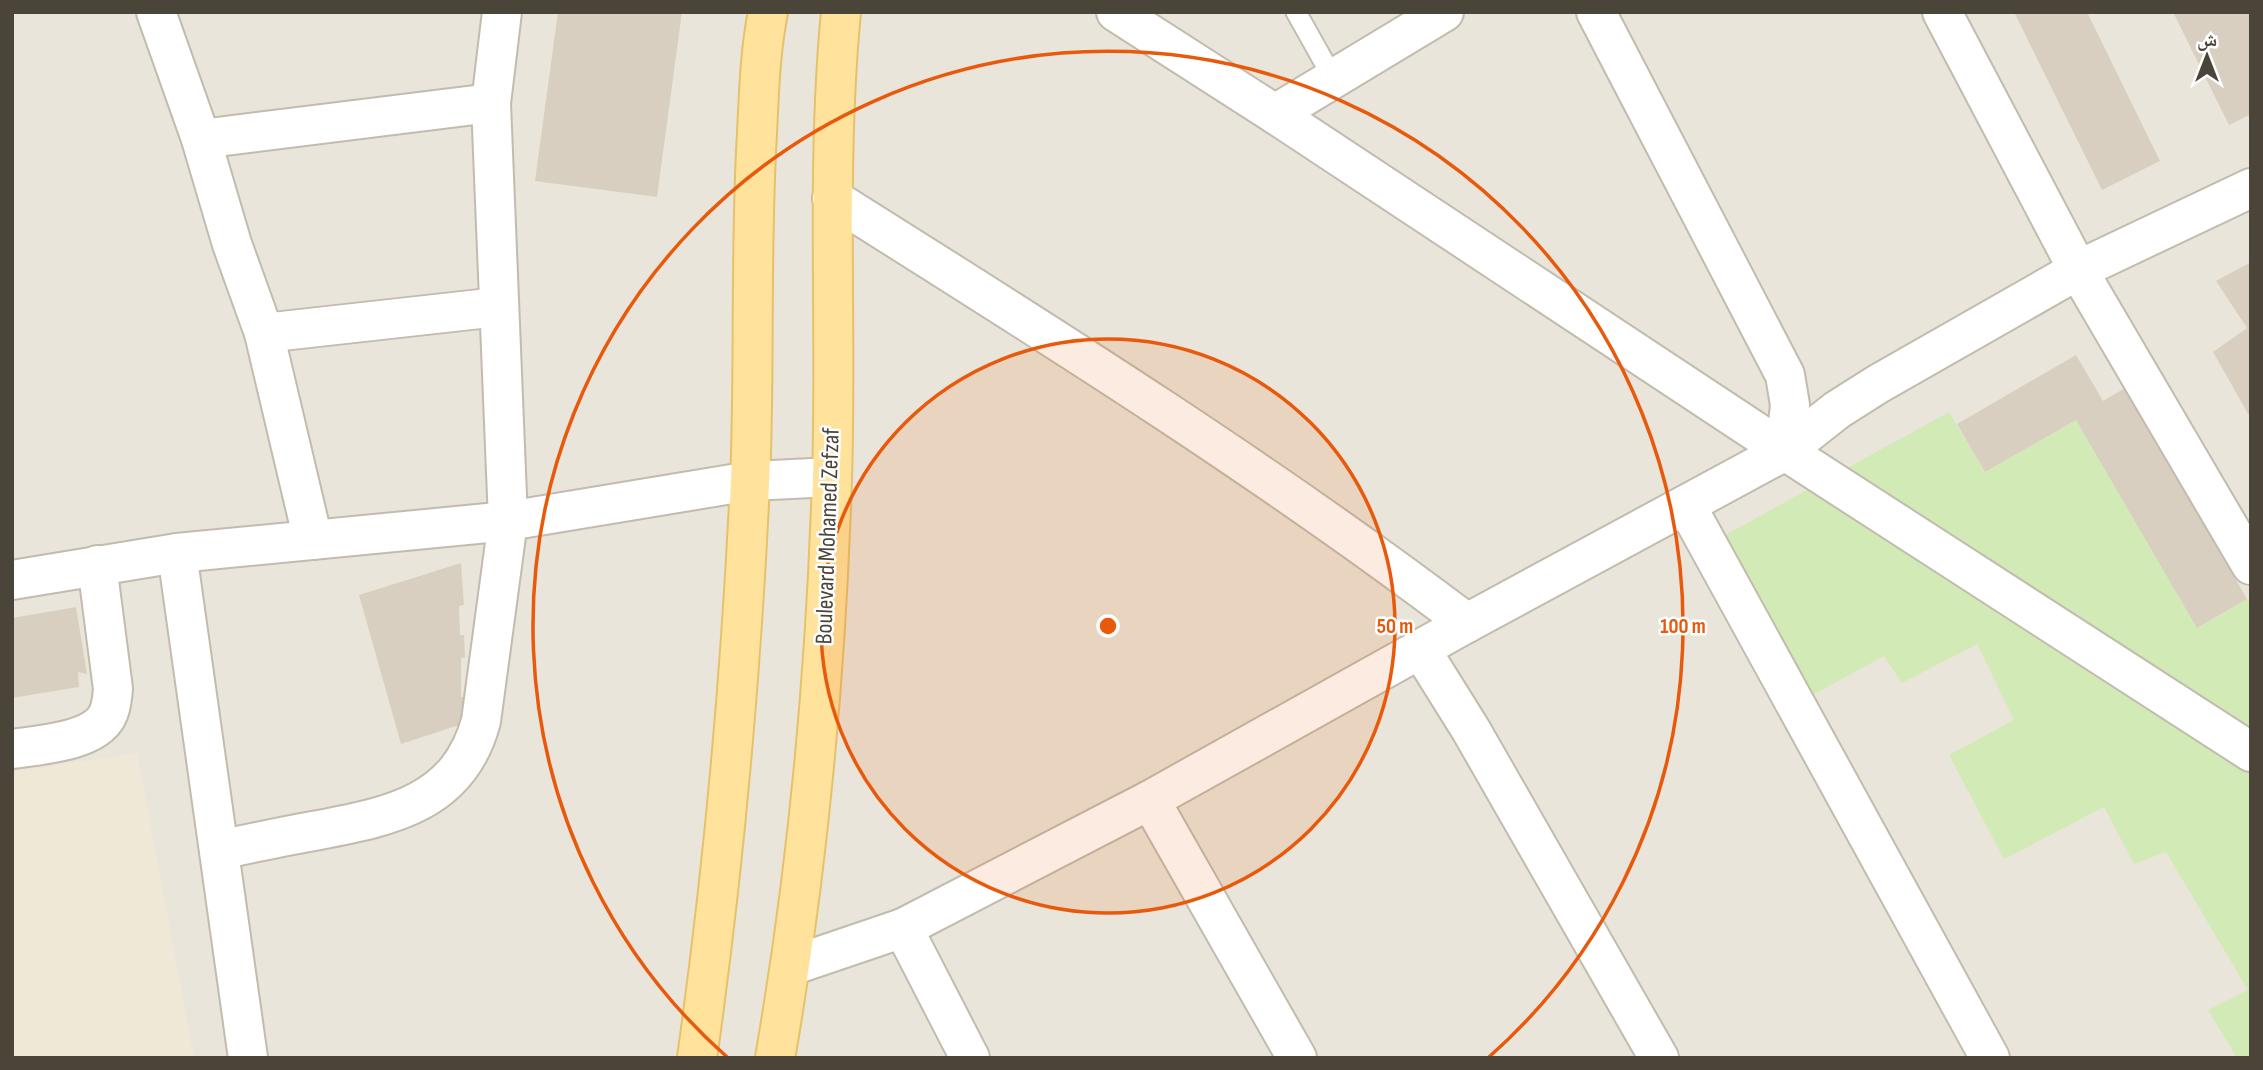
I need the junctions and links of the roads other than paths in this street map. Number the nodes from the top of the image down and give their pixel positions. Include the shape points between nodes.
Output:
1 (156, 12) edge
2 (502, 12) edge
3 (768, 12) edge
4 (841, 12) edge
5 (1116, 12) edge
6 (1296, 12) edge
7 (1444, 12) edge
8 (1597, 12) edge
9 (1942, 12) edge
10 (1333, 78) junction
11 (491, 103) junction
12 (1275, 114) junction
13 (201, 139) junction
14 (2251, 188) edge
15 (832, 198) junction
16 (2078, 270) junction
17 (498, 307) junction
18 (264, 333) junction
19 (1785, 451) junction
20 (832, 477) junction
21 (750, 481) junction
22 (1686, 505) junction
23 (508, 521) junction
24 (313, 540) junction
25 (177, 553) junction
26 (97, 565) junction
27 (2251, 565) edge
28 (12, 580) edge
29 (1467, 623) junction
30 (1421, 650) junction
31 (12, 749) edge
32 (2251, 752) edge
33 (1150, 800) junction
34 (219, 850) junction
35 (903, 928) junction
36 (791, 966) junction
37 (248, 1058) edge
38 (697, 1058) edge
39 (775, 1058) edge
40 (970, 1058) edge
41 (1297, 1058) edge
42 (1659, 1058) edge
43 (1990, 1058) edge

1 - 13 street
2 - 11 street
3 - 21 main road via 752,215
4 - 15 main road, Boulevard Mohamed Zefzaf
5 - 12 street
6 - 10 lane
7 - 10 street
8 - 19 street via 1785,375 1790,405
9 - 16 street
10 - 12 street
11 - 13 street
11 - 17 street
12 - 19 street
13 - 18 street
14 - 16 street
15 - 20 main road, Boulevard Mohamed Zefzaf
15 - 29 street via 1075,351 1376,554
16 - 19 street via 1878,384
16 - 27 street
17 - 18 street
17 - 23 street
18 - 24 street
19 - 22 street
19 - 32 street
20 - 21 street
20 - 36 main road, Boulevard Mohamed Zefzaf via 821,690
21 - 23 street
21 - 38 main road via 728,804
22 - 29 street
22 - 43 street
23 - 24 street
23 - 34 street via 481,721 476,741 454,776 422,800 381,818
24 - 25 street
25 - 26 street
25 - 34 street
26 - 28 street
26 - 31 street via 113,689 107,718 85,735
29 - 30 street
30 - 33 street
30 - 42 street
33 - 35 street
33 - 41 street
34 - 37 street
35 - 36 street
35 - 40 street
36 - 39 main road, Boulevard Mohamed Zefzaf

